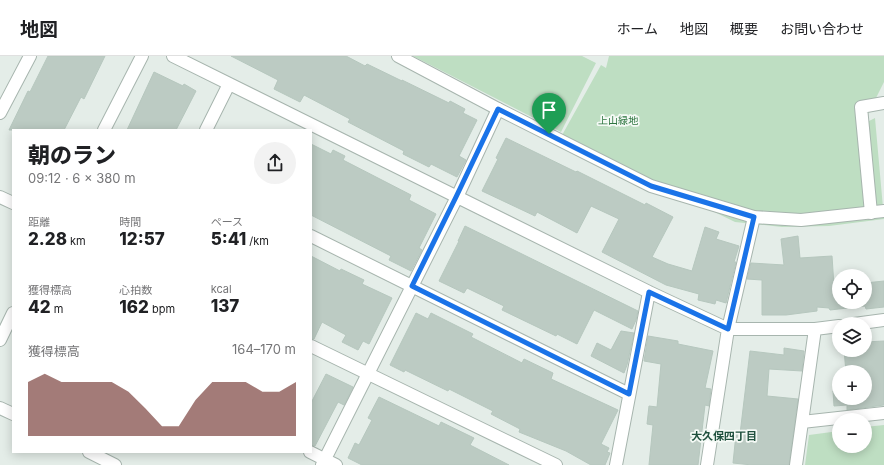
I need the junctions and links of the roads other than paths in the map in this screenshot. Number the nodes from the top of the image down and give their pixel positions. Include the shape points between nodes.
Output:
1 (30, 56) edge
2 (142, 56) edge
3 (173, 56) edge
4 (398, 56) edge
5 (229, 84) junction
6 (884, 103) edge
7 (498, 109) junction
8 (0, 113) edge
9 (105, 129) edge
10 (206, 129) edge
11 (0, 197) edge
12 (456, 197) junction
13 (12, 203) edge
14 (884, 212) edge
15 (871, 213) junction
16 (754, 217) junction
17 (312, 236) edge
18 (412, 286) junction
19 (649, 292) junction
20 (12, 315) edge
21 (884, 320) edge
22 (872, 322) edge
23 (832, 327) edge
24 (728, 329) junction
25 (815, 329) junction
26 (0, 340) edge
27 (312, 346) edge
28 (367, 374) junction
29 (629, 394) junction
30 (0, 408) edge
31 (884, 413) edge
32 (12, 414) edge
33 (802, 422) junction
34 (91, 453) edge
35 (311, 453) edge
36 (323, 462) edge
37 (115, 465) edge
38 (336, 465) edge
39 (556, 465) edge
40 (616, 465) edge
41 (707, 465) edge
42 (796, 465) edge

1 - 8 street
2 - 9 street
3 - 5 street
4 - 7 street
5 - 10 street
5 - 12 street
6 - 15 street via 861,107
7 - 12 street
7 - 16 street via 651,186
11 - 13 street
12 - 18 street
12 - 19 street
14 - 15 street
15 - 16 street via 801,220
16 - 24 street
17 - 18 street
18 - 28 street
18 - 29 street
19 - 24 street
19 - 29 street
20 - 26 street
21 - 22 street
23 - 25 street
24 - 25 street
24 - 41 street
25 - 33 street
27 - 28 street
28 - 36 street
28 - 39 street
29 - 40 street
30 - 32 street
31 - 33 street
33 - 42 street
34 - 37 street
35 - 36 street
36 - 38 street

